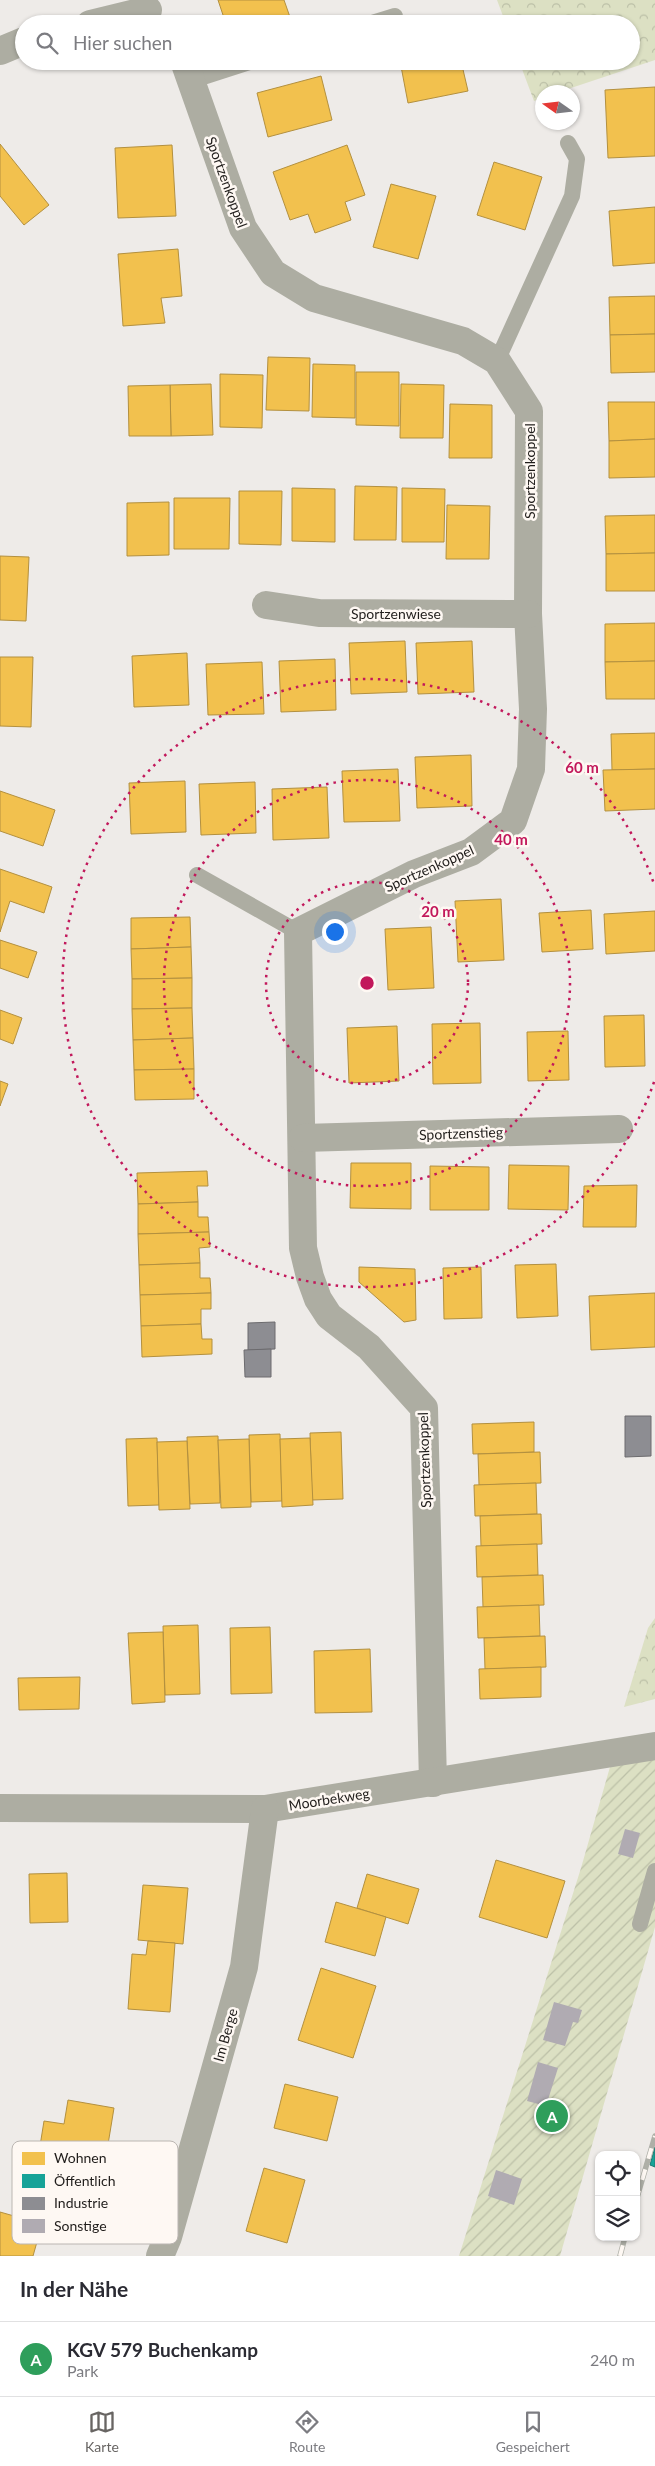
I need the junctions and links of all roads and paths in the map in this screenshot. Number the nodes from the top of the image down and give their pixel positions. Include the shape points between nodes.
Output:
1 (153, 11) edge
2 (134, 15) edge
3 (15, 45) edge
4 (0, 51) edge
5 (188, 71) edge
6 (568, 143) dead end
7 (498, 361) junction
8 (266, 605) dead end
9 (528, 614) junction
10 (197, 875) dead end
11 (298, 932) junction
12 (619, 1129) dead end
13 (303, 1138) junction
14 (655, 1746) edge
15 (433, 1783) junction
16 (0, 1808) edge
17 (265, 1809) junction
18 (655, 1871) edge
19 (640, 1924) dead end
20 (178, 2202) edge
21 (165, 2244) edge
22 (160, 2256) edge

1 - 2 street
3 - 4 street
5 - 7 street, Sportzenkoppel via 243,228 273,273 314,298 463,341
6 - 7 lane via 577,159 572,196
7 - 9 street, Sportzenkoppel via 529,411
8 - 9 street, Sportzenwiese via 319,613
9 - 11 street, Sportzenkoppel via 531,769 513,821 471,852 414,874
10 - 11 lane
11 - 13 street, Sportzenkoppel
12 - 13 street, Sportzenstieg
13 - 15 street, Sportzenkoppel via 303,1248 318,1299 329,1316 370,1347 424,1408
14 - 15 street, Moorbekweg
15 - 17 street, Moorbekweg
16 - 17 street, Moorbekweg
17 - 20 street, Im Berge via 244,1968
18 - 19 lane
21 - 22 street, Im Berge

